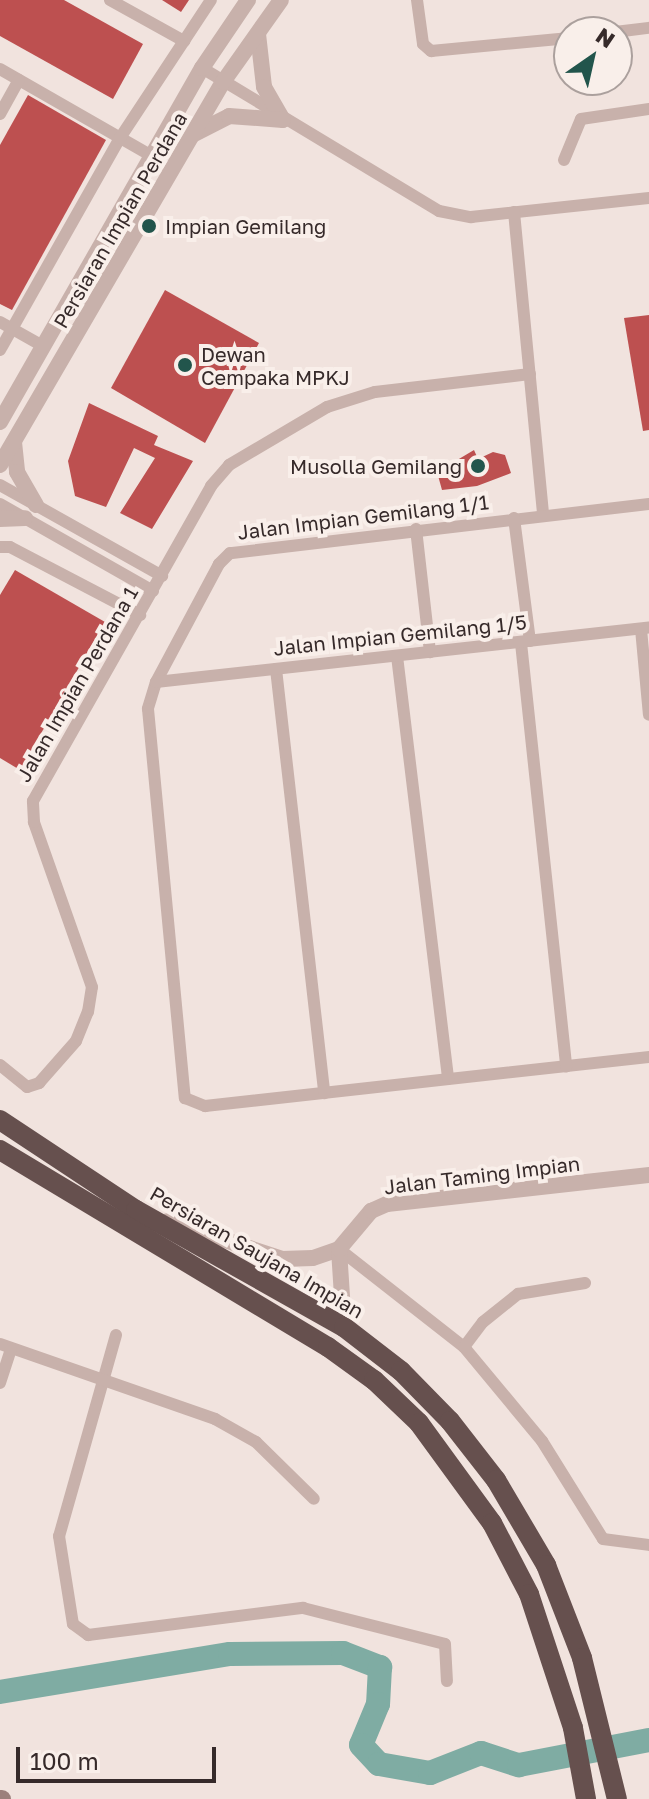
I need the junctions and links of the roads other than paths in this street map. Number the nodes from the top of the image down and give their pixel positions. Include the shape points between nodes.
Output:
1 (110, 0) edge
2 (211, 0) edge
3 (248, 0) edge
4 (281, 0) edge
5 (417, 0) edge
6 (258, 34) junction
7 (553, 40) edge
8 (184, 41) junction
9 (202, 68) junction
10 (0, 69) edge
11 (19, 80) junction
12 (223, 82) junction
13 (649, 109) edge
14 (0, 114) edge
15 (283, 120) junction
16 (193, 134) junction
17 (120, 138) junction
18 (152, 156) junction
19 (564, 160) dead end
20 (649, 198) edge
21 (514, 212) junction
22 (6, 326) edge
23 (43, 346) junction
24 (0, 350) edge
25 (530, 374) junction
26 (0, 422) edge
27 (14, 441) junction
28 (0, 465) edge
29 (0, 485) edge
30 (0, 504) edge
31 (649, 504) edge
32 (30, 512) junction
33 (543, 515) junction
34 (514, 518) junction
35 (0, 519) edge
36 (416, 529) junction
37 (0, 547) edge
38 (162, 576) junction
39 (153, 591) junction
40 (140, 615) junction
41 (645, 629) edge
42 (526, 642) junction
43 (430, 652) junction
44 (397, 656) junction
45 (276, 669) junction
46 (156, 682) junction
47 (649, 715) edge
48 (649, 1057) edge
49 (0, 1065) edge
50 (566, 1067) junction
51 (448, 1079) junction
52 (324, 1093) junction
53 (0, 1120) edge
54 (0, 1150) edge
55 (649, 1175) edge
56 (136, 1210) junction
57 (339, 1249) junction
58 (585, 1283) dead end
59 (344, 1327) junction
60 (116, 1335) dead end
61 (5, 1347) edge
62 (464, 1347) junction
63 (102, 1381) junction
64 (0, 1383) edge
65 (314, 1499) dead end
66 (649, 1545) edge
67 (447, 1681) dead end
68 (616, 1770) junction
69 (584, 1790) edge
70 (617, 1799) edge
71 (628, 1799) edge

1 - 8 street
2 - 8 street
3 - 9 street, Persiaran Impian Perdana
4 - 6 street, Persiaran Impian Perdana
5 - 7 street via 423,44 431,51
6 - 12 street, Persiaran Impian Perdana
6 - 15 street via 264,87
8 - 17 street
9 - 12 street
9 - 18 street, Persiaran Impian Perdana
10 - 11 street
11 - 14 street
11 - 17 street
12 - 15 street
12 - 16 street, Persiaran Impian Perdana
13 - 19 street via 581,119
15 - 16 street via 229,116
15 - 21 street via 428,208 471,217
16 - 27 street, Persiaran Impian Perdana
17 - 18 street
17 - 22 street
18 - 23 street, Persiaran Impian Perdana
20 - 21 street
21 - 25 street
22 - 23 street
22 - 24 street
23 - 26 street, Persiaran Impian Perdana
25 - 33 street
25 - 38 street, Jalan Impian Perdana 1 via 375,392 315,414 229,465 211,486
27 - 28 street, Persiaran Impian Perdana
27 - 32 street
29 - 32 street
30 - 32 street
31 - 33 street, Jalan Impian Gemilang 1/1
32 - 35 street
32 - 38 street
32 - 39 street
33 - 34 street, Jalan Impian Gemilang 1/1
34 - 36 street, Jalan Impian Gemilang 1/1
34 - 42 street
36 - 43 street
36 - 46 street, Jalan Impian Gemilang 1/1 via 230,553 219,564
37 - 40 street via 10,547
38 - 39 street, Jalan Impian Perdana 1
39 - 40 street, Jalan Impian Perdana 1
40 - 49 street, Jalan Impian Perdana 1 via 33,801 34,822 92,987 76,1041 34,1086
41 - 42 street, Jalan Impian Gemilang 1/5
41 - 47 street
42 - 43 street, Jalan Impian Gemilang 1/5
42 - 50 street
43 - 44 street, Jalan Impian Gemilang 1/5
44 - 45 street, Jalan Impian Gemilang 1/5
44 - 51 street
45 - 46 street, Jalan Impian Gemilang 1/5
45 - 52 street
46 - 52 street via 148,709 185,1098 205,1106
48 - 50 street
50 - 51 street
51 - 52 street
53 - 56 highway, Persiaran Saujana Impian
54 - 69 highway via 328,1347 374,1380 419,1423 492,1523 529,1594 573,1728
55 - 57 street, Jalan Taming Impian via 387,1204 355,1224
56 - 57 street via 282,1259 313,1258
56 - 59 highway, Persiaran Saujana Impian
57 - 59 street
57 - 62 street
58 - 62 street via 518,1294 483,1322
59 - 68 highway, Persiaran Saujana Impian via 401,1371 496,1480 546,1565
60 - 63 street
61 - 63 street
61 - 64 street
62 - 66 street via 542,1441 603,1539
63 - 65 street via 215,1419 256,1442
63 - 67 street via 59,1536 73,1624 88,1635 231,1613 319,1611 445,1644
68 - 70 highway
68 - 71 highway

